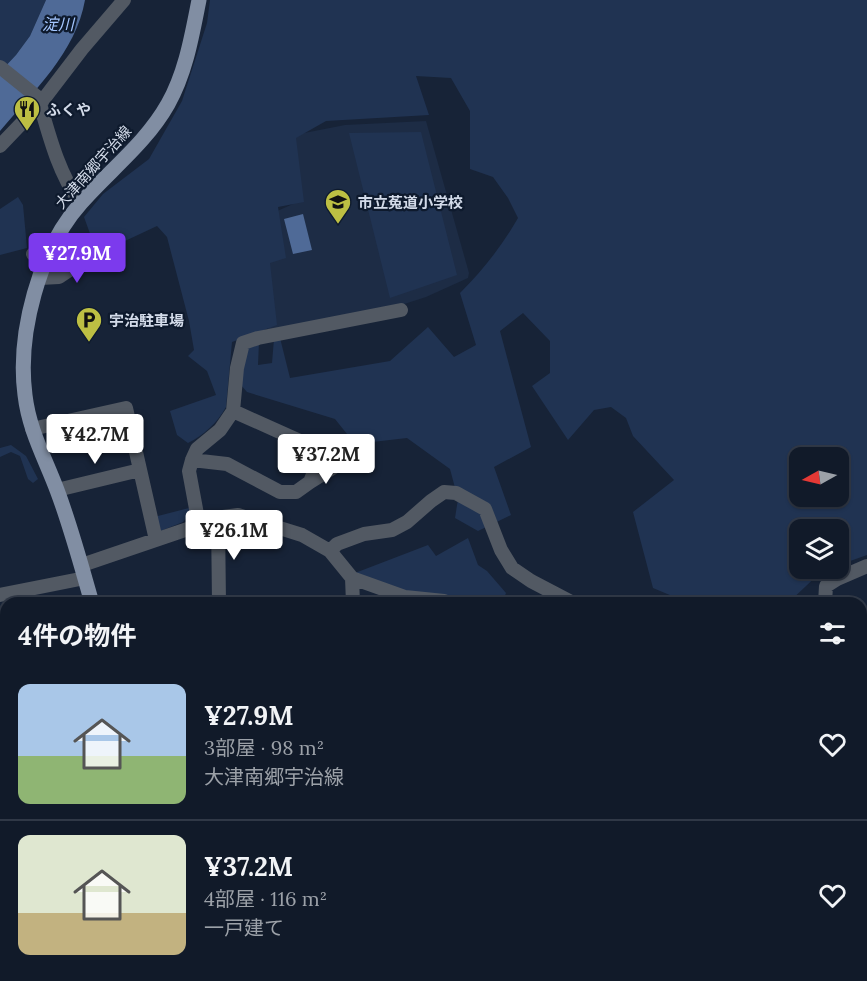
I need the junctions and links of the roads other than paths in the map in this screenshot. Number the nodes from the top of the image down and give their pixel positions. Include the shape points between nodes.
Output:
1 (124, 0) edge
2 (199, 0) edge
3 (0, 67) edge
4 (38, 99) junction
5 (0, 146) edge
6 (80, 204) junction
7 (91, 246) dead end
8 (40, 278) junction
9 (401, 310) dead end
10 (233, 411) junction
11 (32, 429) junction
12 (192, 460) junction
13 (348, 462) dead end
14 (140, 470) junction
15 (310, 482) junction
16 (57, 490) junction
17 (218, 519) junction
18 (199, 525) junction
19 (156, 540) junction
20 (330, 550) junction
21 (867, 566) edge
22 (83, 571) junction
23 (351, 578) junction
24 (0, 595) edge
25 (90, 597) edge
26 (219, 597) edge
27 (353, 597) edge
28 (405, 597) edge
29 (562, 597) edge
30 (825, 597) edge

1 - 4 street
2 - 6 main road, 大津南郷宇治線 via 186,62 168,104 127,157
3 - 4 street
4 - 5 street
4 - 6 street via 62,172
6 - 8 main road, 大津南郷宇治線 via 41,255
7 - 8 street via 59,277
8 - 11 main road, 大津南郷宇治線 via 23,359
9 - 10 street via 243,343
10 - 12 street via 220,430 197,449
10 - 15 street via 322,451
11 - 14 street via 126,408
11 - 16 main road, 大津南郷宇治線
12 - 15 street via 227,464 280,492 296,492
12 - 18 street via 189,471
13 - 15 street
14 - 16 street
14 - 19 street
16 - 22 main road, 大津南郷宇治線
17 - 18 street
17 - 20 street via 238,515 302,535
17 - 26 street
18 - 19 street
19 - 22 street
20 - 23 street
20 - 29 street via 364,534 392,530 444,492 456,493 485,509 512,568
21 - 30 street via 826,586
22 - 24 street
22 - 25 main road, 大津南郷宇治線
23 - 27 street
23 - 28 street

